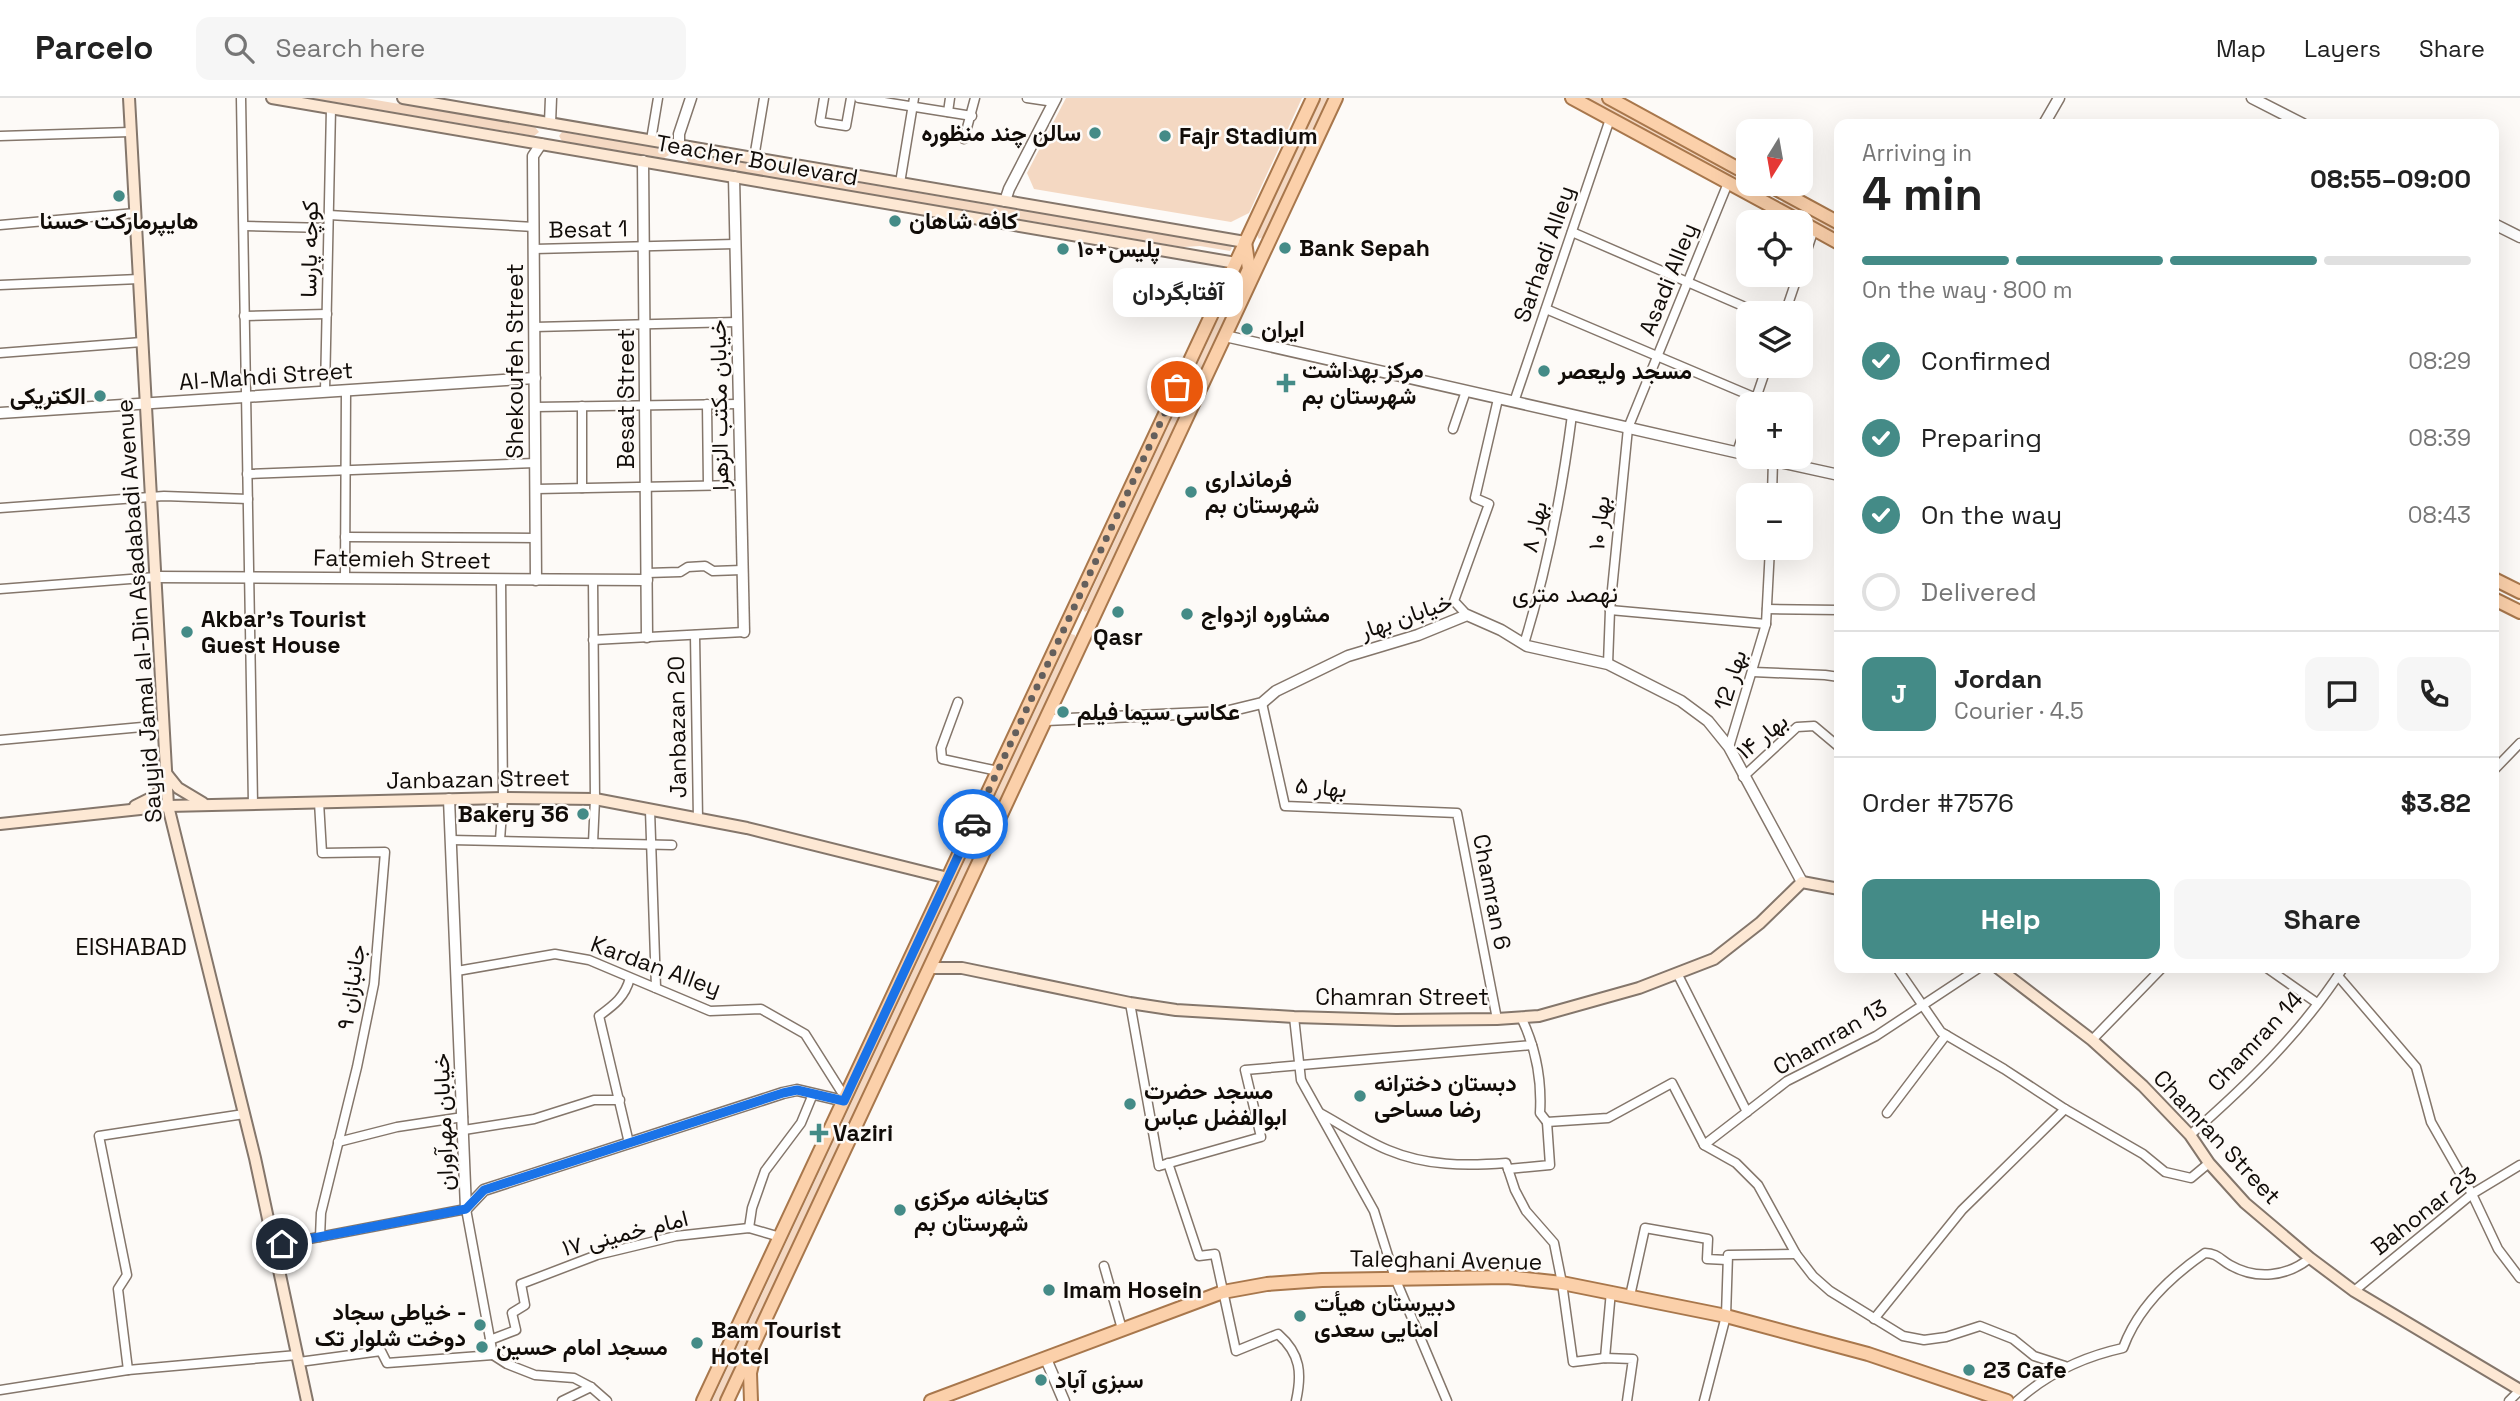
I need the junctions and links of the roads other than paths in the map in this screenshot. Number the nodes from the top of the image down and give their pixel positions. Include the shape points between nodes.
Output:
1 (129, 98) edge
2 (241, 98) edge
3 (272, 98) edge
4 (403, 98) edge
5 (551, 98) edge
6 (658, 98) edge
7 (691, 98) edge
8 (764, 98) edge
9 (824, 98) edge
10 (851, 98) edge
11 (859, 98) edge
12 (950, 98) edge
13 (975, 98) edge
14 (1027, 98) edge
15 (1312, 98) edge
16 (1336, 98) edge
17 (1572, 98) edge
18 (1609, 98) edge
19 (2059, 98) edge
20 (2252, 98) edge
21 (1055, 100) edge
22 (438, 101) edge
23 (913, 102) edge
24 (331, 108) junction
25 (948, 112) junction
26 (972, 116) junction
27 (1610, 119) junction
28 (2047, 119) edge
29 (2293, 119) edge
30 (550, 123) junction
31 (130, 132) junction
32 (0, 136) edge
33 (964, 139) dead end
34 (651, 140) junction
35 (541, 144) junction
36 (679, 145) junction
37 (754, 158) junction
38 (643, 161) junction
39 (675, 167) junction
40 (1736, 167) edge
41 (734, 177) junction
42 (900, 183) junction
43 (1728, 183) junction
44 (1771, 196) edge
45 (1789, 196) edge
46 (1005, 201) junction
47 (1770, 205) junction
48 (1779, 210) edge
49 (135, 213) junction
50 (328, 215) junction
51 (1834, 220) edge
52 (0, 225) edge
53 (244, 226) junction
54 (2499, 226) edge
55 (534, 227) junction
56 (328, 228) junction
57 (1814, 229) joint
58 (1572, 232) junction
59 (1813, 232) edge
60 (2520, 237) edge
61 (1834, 240) edge
62 (1245, 242) junction
63 (735, 244) junction
64 (1268, 245) junction
65 (644, 247) junction
66 (534, 249) junction
67 (1236, 263) junction
68 (1249, 263) junction
69 (1229, 276) junction
70 (139, 279) junction
71 (1687, 282) junction
72 (0, 285) edge
73 (1736, 303) edge
74 (1546, 309) junction
75 (327, 314) junction
76 (244, 316) junction
77 (737, 322) junction
78 (645, 324) junction
79 (534, 327) junction
80 (1225, 336) junction
81 (142, 342) junction
82 (0, 353) edge
83 (1657, 356) junction
84 (535, 378) junction
85 (346, 390) junction
86 (325, 391) junction
87 (1466, 391) junction
88 (1736, 392) edge
89 (246, 396) junction
90 (1197, 396) junction
91 (1499, 399) junction
92 (1514, 402) junction
93 (146, 403) junction
94 (707, 404) junction
95 (739, 404) junction
96 (645, 405) junction
97 (535, 407) junction
98 (582, 407) junction
99 (0, 414) edge
100 (1572, 415) junction
101 (1628, 428) junction
102 (1453, 429) dead end
103 (1736, 452) edge
104 (536, 463) junction
105 (1813, 469) edge
106 (345, 470) junction
107 (247, 474) junction
108 (1834, 474) edge
109 (708, 485) junction
110 (740, 485) junction
111 (646, 486) junction
112 (582, 488) junction
113 (536, 489) junction
114 (151, 498) junction
115 (248, 499) junction
116 (0, 508) edge
117 (345, 537) junction
118 (536, 538) junction
119 (1769, 560) edge
120 (742, 570) junction
121 (156, 577) junction
122 (248, 577) junction
123 (647, 577) junction
124 (345, 578) junction
125 (501, 579) junction
126 (536, 580) junction
127 (593, 580) junction
128 (2499, 582) edge
129 (0, 589) edge
130 (2520, 593) edge
131 (2499, 602) edge
132 (1767, 609) junction
133 (1610, 610) junction
134 (1834, 610) edge
135 (2520, 612) edge
136 (1467, 615) junction
137 (1069, 619) junction
138 (1766, 624) junction
139 (1089, 628) junction
140 (744, 632) joint
141 (695, 635) junction
142 (647, 637) junction
143 (593, 640) junction
144 (1524, 644) junction
145 (1608, 664) junction
146 (1753, 672) junction
147 (1834, 677) edge
148 (958, 702) dead end
149 (1262, 703) junction
150 (1046, 720) junction
151 (164, 725) junction
152 (0, 740) edge
153 (1834, 743) edge
154 (2520, 743) edge
155 (1729, 747) junction
156 (2499, 765) edge
157 (998, 771) junction
158 (166, 773) junction
159 (1743, 777) junction
160 (503, 798) junction
161 (449, 799) junction
162 (595, 799) junction
163 (319, 802) junction
164 (253, 804) junction
165 (208, 805) junction
166 (168, 806) junction
167 (127, 810) junction
168 (650, 810) junction
169 (1457, 813) joint
170 (698, 819) junction
171 (0, 824) edge
172 (451, 840) junction
173 (500, 840) junction
174 (593, 843) junction
175 (652, 845) junction
176 (672, 845) dead end
177 (948, 878) junction
178 (1802, 882) junction
179 (1834, 888) edge
180 (930, 968) junction
181 (457, 971) junction
182 (1677, 973) junction
183 (1900, 973) edge
184 (1971, 973) edge
185 (2005, 973) edge
186 (2157, 973) edge
187 (2274, 973) edge
188 (2340, 973) edge
189 (2338, 976) junction
190 (629, 978) junction
191 (656, 988) junction
192 (1130, 1003) junction
193 (2318, 1003) junction
194 (1922, 1005) junction
195 (1294, 1017) junction
196 (1521, 1017) junction
197 (1497, 1019) junction
198 (1946, 1035) junction
199 (2092, 1040) junction
200 (1532, 1045) junction
201 (1300, 1065) junction
202 (813, 1094) junction
203 (845, 1098) junction
204 (620, 1100) junction
205 (2065, 1109) junction
206 (1747, 1111) junction
207 (1320, 1113) junction
208 (1887, 1113) dead end
209 (244, 1114) junction
210 (463, 1118) junction
211 (1547, 1122) junction
212 (464, 1130) junction
213 (2190, 1135) junction
214 (338, 1142) junction
215 (629, 1143) junction
216 (1704, 1145) junction
217 (1168, 1163) junction
218 (2209, 1163) junction
219 (2520, 1165) edge
220 (1507, 1166) junction
221 (2472, 1194) junction
222 (466, 1209) junction
223 (749, 1228) junction
224 (320, 1237) junction
225 (780, 1237) junction
226 (272, 1245) junction
227 (1796, 1254) junction
228 (1728, 1257) junction
229 (2310, 1258) junction
230 (1104, 1266) dead end
231 (1395, 1278) junction
232 (2520, 1278) edge
233 (1562, 1283) junction
234 (2354, 1291) junction
235 (1611, 1292) junction
236 (1223, 1293) junction
237 (1630, 1296) junction
238 (1726, 1316) junction
239 (1874, 1319) junction
240 (762, 1326) junction
241 (1122, 1329) junction
242 (490, 1340) junction
243 (493, 1355) junction
244 (1605, 1358) junction
245 (298, 1359) junction
246 (1046, 1359) junction
247 (2065, 1366) junction
248 (128, 1370) junction
249 (591, 1387) junction
250 (0, 1390) edge
251 (2520, 1390) edge
252 (307, 1401) edge
253 (562, 1401) edge
254 (607, 1401) edge
255 (704, 1401) edge
256 (727, 1401) edge
257 (751, 1401) edge
258 (931, 1401) edge
259 (1064, 1401) edge
260 (1296, 1401) edge
261 (1447, 1401) edge
262 (1627, 1401) edge
263 (1704, 1401) edge
264 (2007, 1401) edge
265 (2017, 1401) edge
266 (2509, 1401) edge

1 - 31 main road, Sayyid Jamal al-Din Asadabadi Avenue
2 - 53 street
3 - 24 main road, Teacher Boulevard
4 - 22 main road, Teacher Boulevard
5 - 30 street
6 - 34 street
7 - 36 street
8 - 37 street
9 - 10 street via 820,122 846,126
11 - 23 street
12 - 25 street
13 - 26 street
14 - 21 street
15 - 62 main road
16 - 64 main road
17 - 27 main road
18 - 40 main road
19 - 28 street
20 - 29 street
21 - 46 street
22 - 30 main road, Teacher Boulevard
23 - 25 street
23 - 42 street
24 - 35 main road, Teacher Boulevard
24 - 50 street, کوچه پارسا
25 - 26 street
26 - 33 street
27 - 43 main road
27 - 58 street, Sarhadi Alley
30 - 34 main road, Teacher Boulevard
30 - 35 main road
31 - 32 street
31 - 49 main road, Sayyid Jamal al-Din Asadabadi Avenue
34 - 36 main road, Teacher Boulevard
35 - 38 main road, Teacher Boulevard
35 - 55 street, Shekoufeh Street via 533,156
36 - 37 main road, Teacher Boulevard
36 - 39 main road
37 - 42 main road, Teacher Boulevard
38 - 39 main road, Teacher Boulevard
38 - 65 street, Besat Street
39 - 41 main road, Teacher Boulevard
41 - 63 street, خیابان مکتب الزهرا
41 - 67 main road, Teacher Boulevard
42 - 46 main road, Teacher Boulevard
43 - 47 main road
43 - 71 street, Asadi Alley
44 - 47 main road
45 - 51 main road
46 - 62 main road, Teacher Boulevard
47 - 48 main road
49 - 52 street
49 - 70 main road, Sayyid Jamal al-Din Asadabadi Avenue
50 - 55 street
50 - 56 street, کوچه پارسا
53 - 56 street
53 - 76 street
54 - 60 street
55 - 66 street, Shekoufeh Street
56 - 75 street, کوچه پارسا
57 - 59 street
57 - 61 main road
58 - 71 street
58 - 74 street, Sarhadi Alley
62 - 67 main road
62 - 68 main road
63 - 65 street, Besat 1
63 - 77 street, خیابان مکتب الزهرا
64 - 68 main road
64 - 80 main road
65 - 66 street, Besat 1
65 - 78 street, Besat Street
66 - 79 street, Shekoufeh Street
67 - 68 main road
67 - 69 main road
68 - 69 main road
68 - 90 main road via 1199,381
69 - 137 main road
70 - 72 street
70 - 81 main road, Sayyid Jamal al-Din Asadabadi Avenue
71 - 73 street
71 - 83 street, Asadi Alley
74 - 83 street
74 - 92 street, Sarhadi Alley
75 - 76 street
75 - 86 street, کوچه پارسا
76 - 89 street
77 - 78 street
77 - 95 street, خیابان مکتب الزهرا
78 - 79 street
78 - 96 street, Besat Street
79 - 84 street, Shekoufeh Street
80 - 87 street
80 - 90 main road
81 - 82 street
81 - 93 main road, Sayyid Jamal al-Din Asadabadi Avenue
83 - 88 street
83 - 101 street, Asadi Alley
84 - 85 street, Al-Mahdi Street
84 - 97 street, Shekoufeh Street
85 - 86 street, Al-Mahdi Street
85 - 106 street
86 - 89 street, Al-Mahdi Street
87 - 91 street
87 - 102 street
89 - 93 street, Al-Mahdi Street
89 - 107 street
90 - 139 main road
91 - 92 street
91 - 136 street via 1475,498 1489,504 1454,601
92 - 100 street
93 - 99 street, Al-Mahdi Street
93 - 114 main road, Sayyid Jamal al-Din Asadabadi Avenue
94 - 95 street
94 - 96 street
94 - 109 street
95 - 110 street, خیابان مکتب الزهرا
96 - 98 street
96 - 111 street, Besat Street
97 - 98 street
97 - 104 street, Shekoufeh Street
98 - 112 street
100 - 101 street
100 - 144 street, بهار ۸ via 1556,519
101 - 103 street
101 - 133 street, بهار ۱۰
104 - 106 street
104 - 113 street, Shekoufeh Street
105 - 108 street
106 - 107 street
106 - 117 street
107 - 115 street
109 - 110 street
109 - 111 street
110 - 120 street, خیابان مکتب الزهرا
111 - 112 street
111 - 123 street, Besat Street
112 - 113 street
113 - 118 street, Shekoufeh Street
114 - 115 street
114 - 116 street
114 - 121 main road, Sayyid Jamal al-Din Asadabadi Avenue
115 - 122 street
117 - 118 street
117 - 124 street
118 - 126 street, Shekoufeh Street
119 - 132 street, بهار 12
120 - 123 street via 713,571 697,566
120 - 140 street, خیابان مکتب الزهرا
121 - 122 street, Fatemieh Street
121 - 129 street
121 - 151 main road, Sayyid Jamal al-Din Asadabadi Avenue
122 - 124 street, Fatemieh Street
122 - 164 street
123 - 127 street, Fatemieh Street
123 - 142 street, Besat Street
124 - 125 street, Fatemieh Street
125 - 126 street, Fatemieh Street
125 - 160 street
126 - 127 street, Fatemieh Street
127 - 143 street
128 - 130 main road
131 - 135 main road
132 - 134 street
132 - 138 street, بهار 12
133 - 138 street
133 - 145 street, بهار ۱۰
136 - 144 street, خیابان بهار
136 - 149 street, خیابان بهار via 1348,656 1276,691
137 - 139 main road
137 - 157 main road
138 - 146 street, بهار 12
139 - 150 main road
140 - 141 street
141 - 142 street
141 - 170 street, Janbazan 20
142 - 143 street
143 - 162 street
144 - 145 street, خیابان بهار
145 - 155 street, خیابان بهار via 1681,701 1708,721
146 - 147 street
146 - 155 street, بهار 12
148 - 157 street via 941,748 942,759
149 - 150 street, خیابان بهار via 1225,712
149 - 169 street, بهار ۵ via 1285,806
150 - 180 main road
151 - 152 street
151 - 158 main road, Sayyid Jamal al-Din Asadabadi Avenue
153 - 159 street, بهار ۱۴ via 1814,726 1797,727
154 - 156 street
155 - 159 street, خیابان بهار
157 - 177 main road
158 - 165 main road via 178,789
158 - 166 main road, Sayyid Jamal al-Din Asadabadi Avenue
158 - 167 main road via 157,795
159 - 178 street, خیابان بهار
160 - 161 main road, Janbazan Street
160 - 162 main road, Janbazan Street
160 - 173 street
161 - 163 main road, Janbazan Street
161 - 172 street, خیابان مهرآوران
162 - 168 main road, Janbazan Street
162 - 174 street
163 - 164 main road, Janbazan Street
163 - 214 street, جانبازان ۹ via 322,853 385,852 374,984
164 - 165 main road, Janbazan Street
165 - 166 main road, Janbazan Street
166 - 167 main road, Janbazan Street
166 - 209 main road, Sayyid Jamal al-Din Asadabadi Avenue
167 - 171 main road, Janbazan Street
168 - 170 main road, Janbazan Street
168 - 175 street
169 - 197 street, Chamran 6
170 - 177 main road, Janbazan Street
172 - 173 street
172 - 181 street, خیابان مهرآوران
173 - 174 street
174 - 175 street
175 - 176 street
175 - 191 street
177 - 203 main road
178 - 179 main road
178 - 182 main road, Chamran Street via 1714,959
180 - 192 main road, Chamran Street via 962,968
180 - 240 main road
181 - 190 street, Kardan Alley via 555,954 589,960
181 - 210 street, خیابان مهرآوران
182 - 196 main road, Chamran Street via 1539,1016
182 - 206 street
183 - 194 street
184 - 194 street, Chamran 13
185 - 199 main road, Chamran Street
186 - 199 street
187 - 193 street
188 - 189 street, Chamran 14
189 - 193 street, Chamran 14
189 - 221 street via 2416,1067 2431,1122
190 - 191 street, Kardan Alley
190 - 204 street via 626,992 599,1016
191 - 203 street, Kardan Alley via 710,1011 761,1009 805,1034
192 - 195 main road, Chamran Street
192 - 217 street via 1159,1166
193 - 213 street, Chamran 14 via 2244,1087
194 - 198 street
194 - 206 street, Chamran 13 via 1877,1035 1787,1081
195 - 197 main road, Chamran Street
195 - 201 street
196 - 197 main road, Chamran Street
196 - 200 street
198 - 205 street
198 - 208 street
199 - 213 main road, Chamran Street
200 - 201 street
200 - 211 street via 1539,1073 1540,1113
201 - 207 street via 1301,1080
201 - 217 street via 1245,1070 1261,1137
202 - 203 street, خیابان مهرآوران
202 - 215 street, خیابان مهرآوران via 783,1093
202 - 223 street via 801,1123 765,1171
203 - 225 main road
204 - 212 street via 594,1100 534,1119
204 - 215 street
205 - 218 street via 2143,1154 2165,1172 2191,1178
205 - 239 street via 1962,1210
206 - 216 street, Chamran 13
207 - 220 street via 1387,1150 1414,1159
207 - 231 street via 1374,1212
209 - 226 main road, Sayyid Jamal al-Din Asadabadi Avenue
209 - 248 street via 99,1136 127,1275 118,1289
210 - 212 street, خیابان مهرآوران
210 - 214 street via 397,1127
211 - 216 street via 1608,1118 1672,1083
211 - 220 street via 1550,1165
212 - 222 street, خیابان مهرآوران
213 - 218 main road, Chamran Street
214 - 224 street, جانبازان ۹
215 - 222 street, خیابان مهرآوران via 484,1190
216 - 227 street via 1736,1163 1758,1185
217 - 236 street via 1199,1256 1215,1254
218 - 229 main road, Chamran Street via 2245,1203
219 - 221 street, Bahonar 23
220 - 233 street via 1526,1211 1554,1243
221 - 232 street via 2498,1249
221 - 234 street, Bahonar 23
222 - 224 street
222 - 242 street
223 - 225 street, امام خمینی ۱۷
223 - 242 street, امام خمینی ۱۷ via 676,1236 597,1255 521,1284 525,1305 512,1313 516,1330
224 - 226 street
225 - 255 main road
226 - 245 main road, Sayyid Jamal al-Din Asadabadi Avenue
227 - 228 street
227 - 239 street via 1830,1291
228 - 237 street via 1707,1259 1708,1239 1645,1228
228 - 238 street
229 - 234 main road, Chamran Street
229 - 247 street via 2283,1273 2264,1275 2245,1272 2205,1252 2150,1300 2123,1348
230 - 241 street
231 - 233 main road, Taleghani Avenue via 1507,1277
231 - 236 main road, Taleghani Avenue via 1279,1283
231 - 261 street
233 - 235 main road, Taleghani Avenue
233 - 244 street via 1573,1362
234 - 251 main road, Chamran Street
235 - 237 main road, Taleghani Avenue
235 - 244 street
236 - 241 main road, Taleghani Avenue
236 - 260 street via 1236,1351 1278,1334 1294,1353 1301,1381
237 - 238 main road, Taleghani Avenue
238 - 263 street
238 - 264 main road, Taleghani Avenue via 1868,1354
239 - 247 street via 1903,1336 1924,1340 1980,1326 2012,1339 2034,1356
240 - 256 main road
240 - 257 main road via 750,1373
241 - 246 main road, Taleghani Avenue
242 - 243 street
243 - 245 street via 387,1363 381,1352
243 - 249 street via 536,1375 574,1378
244 - 262 street via 1633,1359
245 - 248 street
245 - 252 main road, Sayyid Jamal al-Din Asadabadi Avenue
246 - 258 main road, Taleghani Avenue
246 - 259 street
247 - 265 street
248 - 250 street
249 - 253 street
249 - 254 street
251 - 266 street

